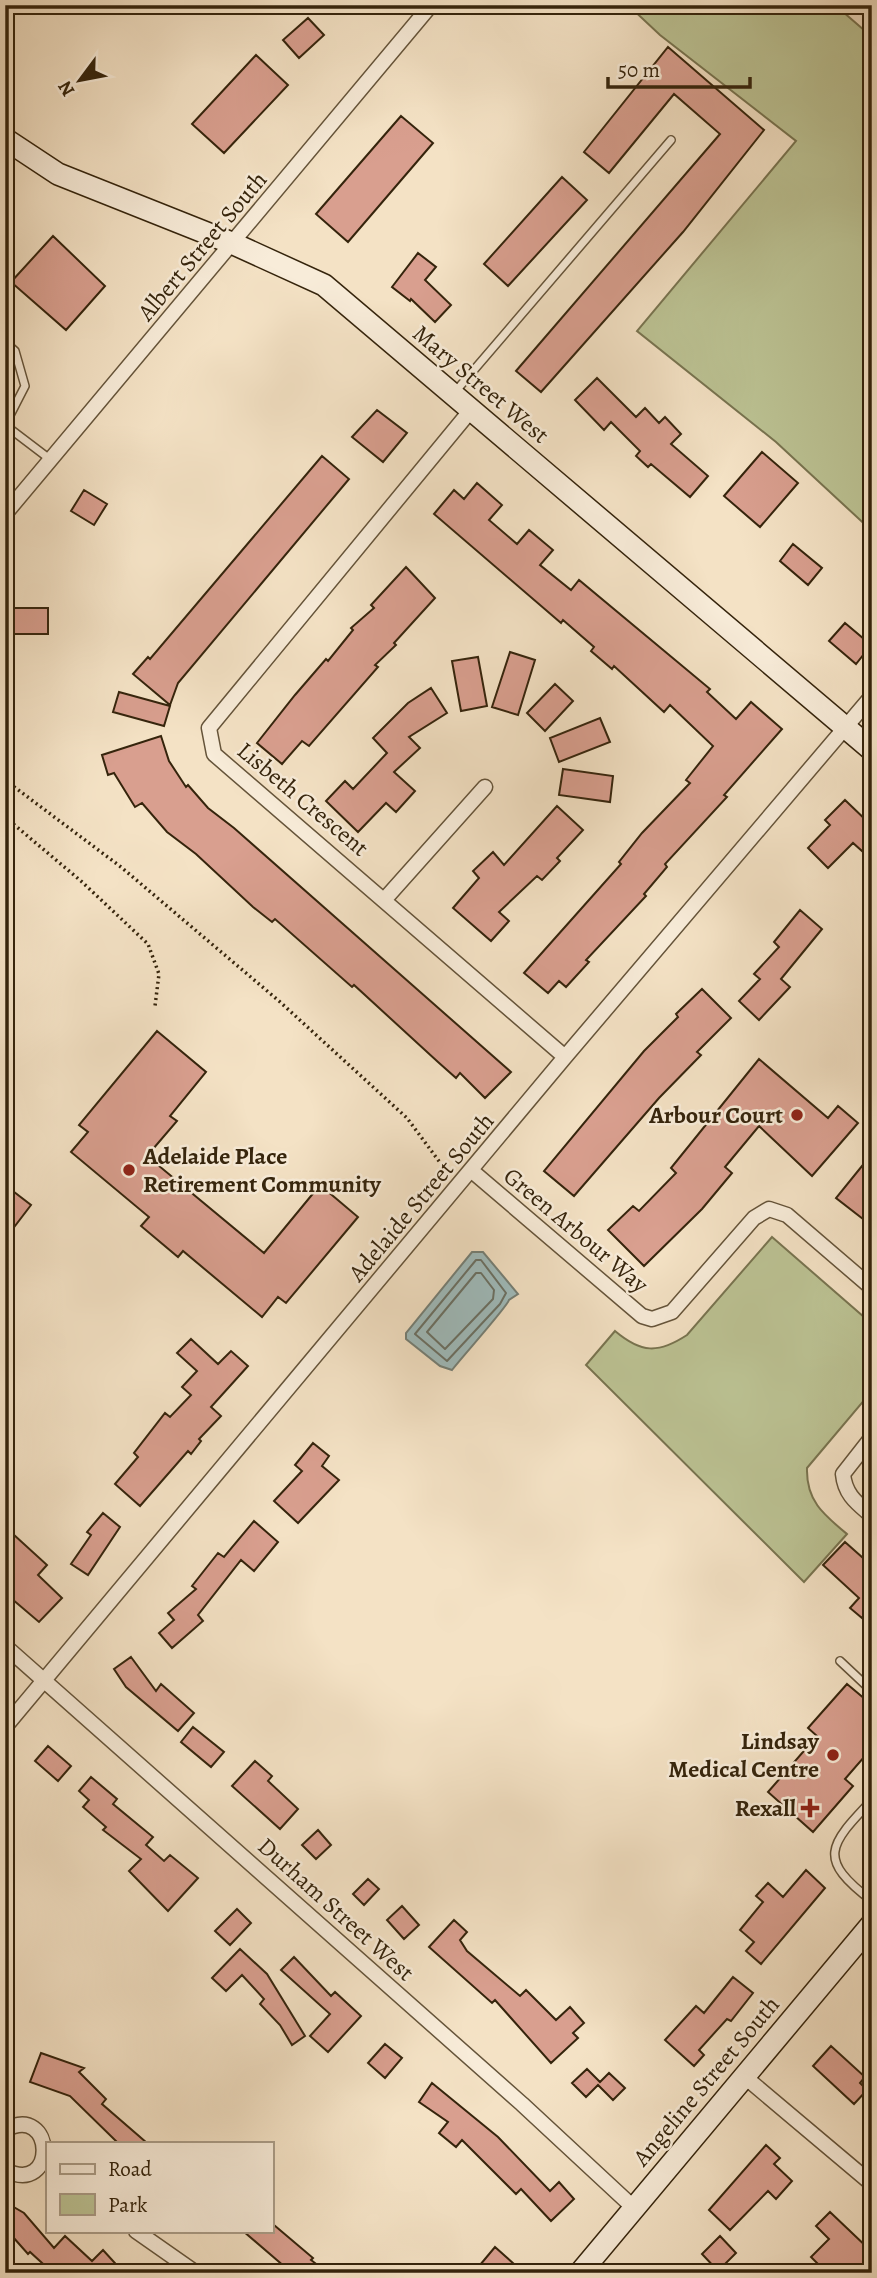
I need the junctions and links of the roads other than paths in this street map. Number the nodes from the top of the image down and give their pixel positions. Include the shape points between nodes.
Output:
1 (431, 5) edge
2 (5, 139) edge
3 (671, 140) dead end
4 (234, 244) junction
5 (5, 342) edge
6 (452, 396) junction
7 (471, 410) junction
8 (5, 425) edge
9 (52, 460) junction
10 (5, 514) edge
11 (872, 696) edge
12 (846, 726) junction
13 (872, 751) edge
14 (485, 787) dead end
15 (385, 900) junction
16 (565, 1057) junction
17 (472, 1171) junction
18 (872, 1288) edge
19 (872, 1437) edge
20 (872, 1516) edge
21 (5, 1646) edge
22 (840, 1661) dead end
23 (45, 1681) junction
24 (872, 1690) edge
25 (5, 1727) edge
26 (872, 1800) edge
27 (872, 1901) edge
28 (872, 1924) edge
29 (745, 2077) junction
30 (5, 2130) edge
31 (44, 2166) edge
32 (5, 2170) edge
33 (872, 2184) edge
34 (634, 2208) junction
35 (137, 2232) edge
36 (196, 2273) edge
37 (580, 2273) edge

1 - 4 street, Albert Street South
2 - 4 street, Mary Street West via 58,174
3 - 6 lane
4 - 6 street, Mary Street West via 324,285
4 - 9 street, Albert Street South
5 - 8 lane via 15,351 25,386
6 - 7 street, Mary Street West
7 - 12 street, Mary Street West
7 - 15 street, Lisbeth Crescent via 209,728 214,754
8 - 9 lane
9 - 10 street, Albert Street South
11 - 12 street, Adelaide Street South
12 - 13 street, Mary Street West
12 - 16 street, Adelaide Street South
14 - 15 street
15 - 16 street, Lisbeth Crescent
16 - 17 street, Adelaide Street South
17 - 18 street, Green Arbour Way via 642,1316 652,1319 672,1312 754,1218 769,1209 787,1215
17 - 23 street, Adelaide Street South
19 - 20 street via 843,1474 851,1499
21 - 23 street, Durham Street West
22 - 24 lane
23 - 25 street, Adelaide Street South
23 - 34 street, Durham Street West
26 - 27 lane via 840,1836 834,1850 843,1879
28 - 29 street, Angeline Street South
29 - 33 street
29 - 34 street, Angeline Street South
30 - 31 street via 24,2125 38,2133 45,2148
31 - 32 street via 20,2175
34 - 37 street, Angeline Street South
35 - 36 street

